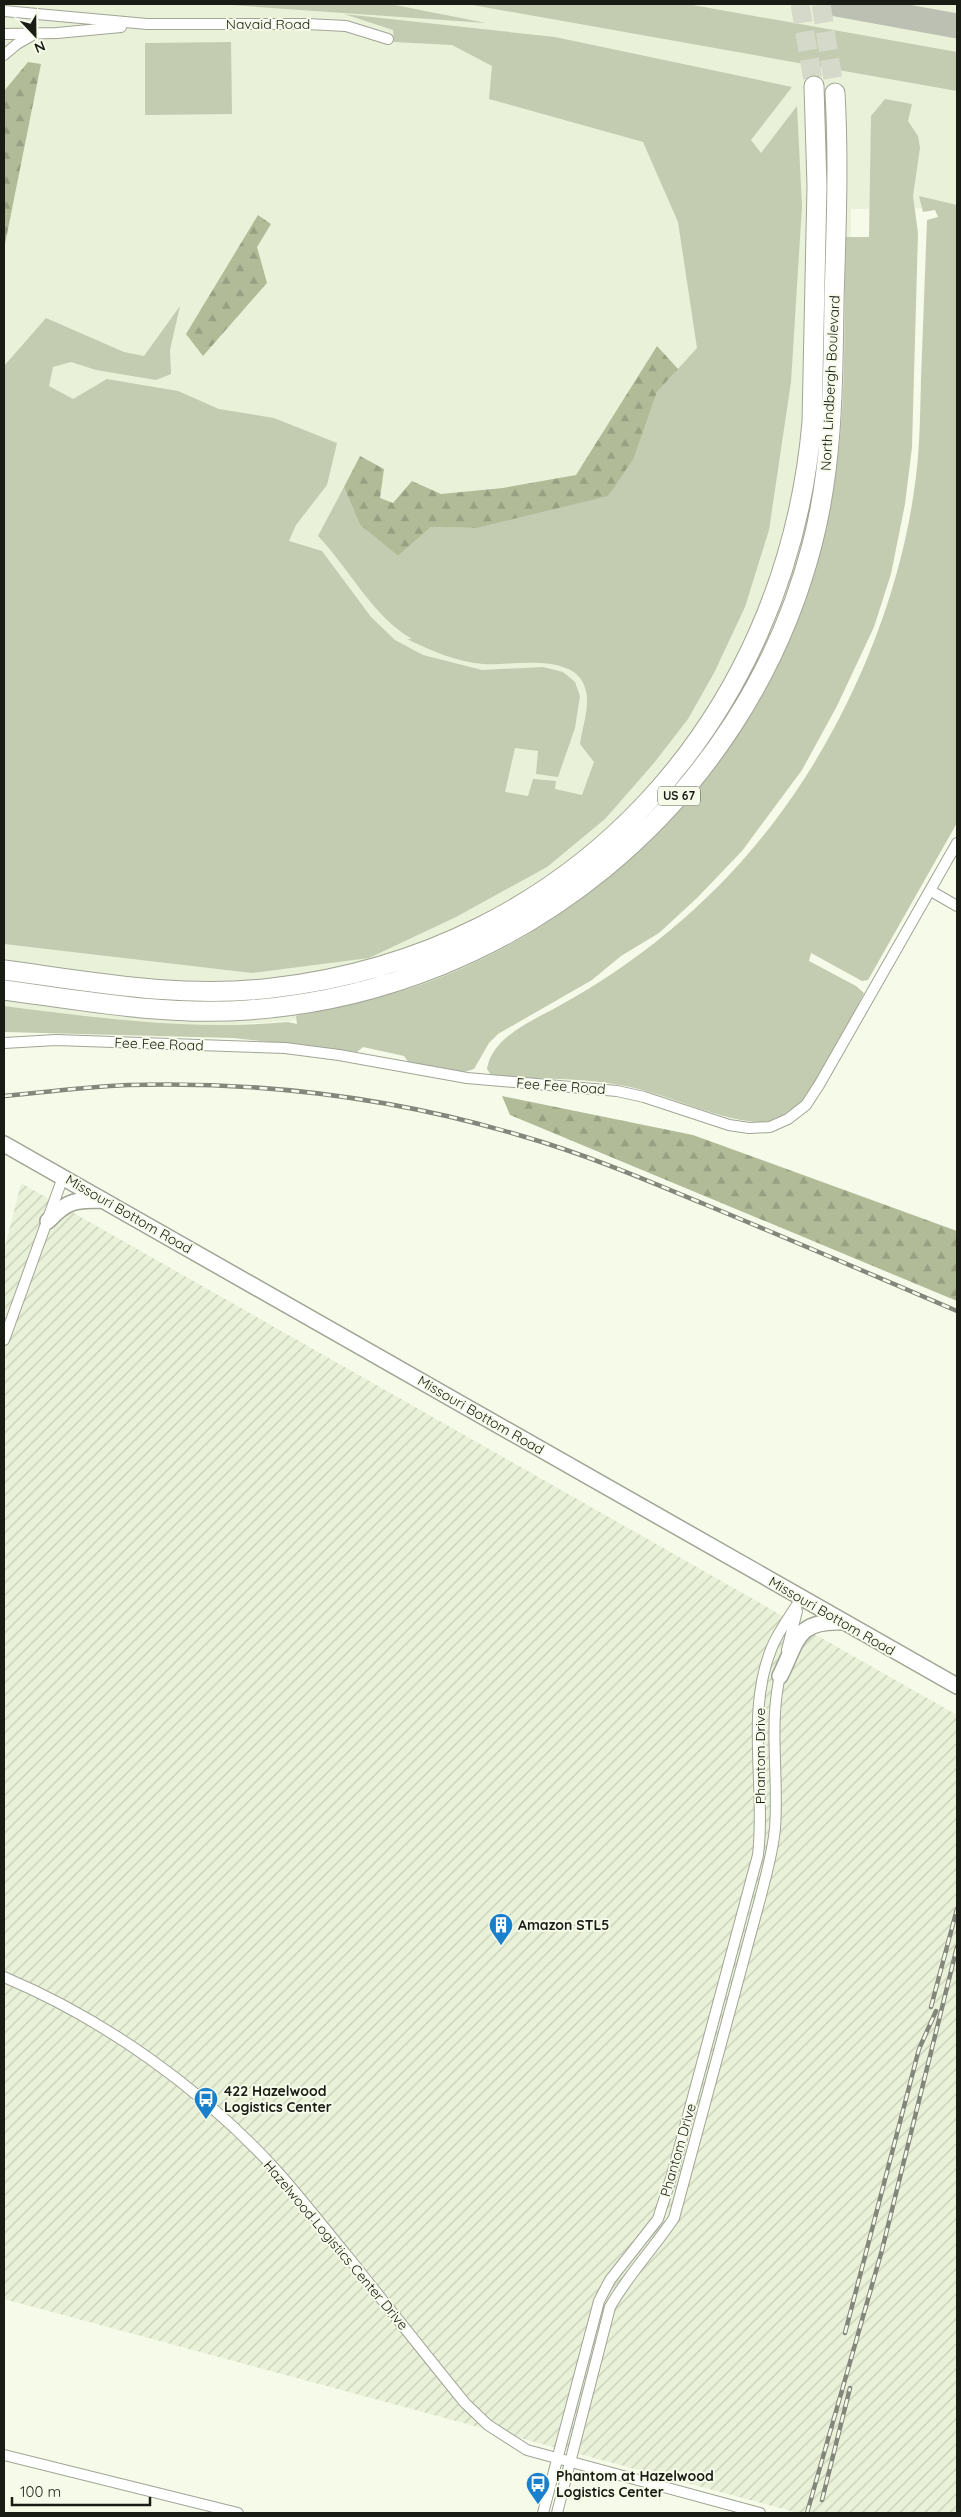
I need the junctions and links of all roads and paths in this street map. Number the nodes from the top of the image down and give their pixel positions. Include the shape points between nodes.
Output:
1 (4, 11) edge
2 (146, 24) junction
3 (4, 34) edge
4 (36, 34) junction
5 (388, 39) dead end
6 (4, 55) edge
7 (814, 86) tunnel mouth
8 (835, 93) tunnel mouth
9 (957, 843) edge
10 (931, 891) junction
11 (957, 906) edge
12 (4, 970) edge
13 (4, 990) edge
14 (4, 1043) edge
15 (4, 1144) edge
16 (63, 1176) junction
17 (105, 1200) junction
18 (48, 1221) junction
19 (4, 1340) edge
20 (801, 1598) junction
21 (843, 1622) junction
22 (780, 1676) junction
23 (957, 1686) edge
24 (4, 1977) edge
25 (4, 2455) edge
26 (557, 2457) junction
27 (570, 2461) junction
28 (238, 2513) edge
29 (542, 2513) edge
30 (557, 2513) edge
31 (760, 2513) edge

1 - 2 street, Navaid Road
2 - 4 street, Navaid Road
2 - 5 street, Navaid Road via 346,26
3 - 4 street, Navaid Road
4 - 6 street
7 - 12 highway, North Lindbergh Boulevard / US 67 via 817,177 812,422 797,523 778,589 740,674 699,740 656,792 588,857 525,902 466,934 370,970 295,985 202,992 134,988
8 - 13 highway, North Lindbergh Boulevard / US 67 via 838,172 832,414 825,481 812,546 788,618 750,695 709,759 667,810 603,870 534,918 474,952 378,987 313,1002 211,1011 143,1008
9 - 10 street, Fee Fee Road
10 - 11 street
10 - 14 street, Fee Fee Road via 806,1105 788,1119 770,1127 729,1125 617,1091 467,1078 285,1048 56,1040
15 - 16 street, Missouri Bottom Road
16 - 17 street, Missouri Bottom Road
16 - 18 street
17 - 18 street via 68,1203
17 - 20 street, Missouri Bottom Road
18 - 19 street
20 - 21 street, Missouri Bottom Road
20 - 22 street, Phantom Drive
20 - 26 street, Phantom Drive via 772,1646 762,1681 758,1723 761,1826 758,1854 672,2175 658,2219 610,2280 599,2301
21 - 22 street via 807,1626 798,1636
21 - 23 street, Missouri Bottom Road
22 - 27 street, Phantom Drive via 773,1722 775,1826 771,1855 688,2171 674,2218 622,2286 610,2307
24 - 26 street, Hazelwood Logistics Center Drive via 43,1994 110,2032 168,2073 226,2121 276,2170 465,2403 488,2425 527,2450
25 - 28 street
26 - 27 street, Hazelwood Logistics Center Drive
26 - 29 street, Phantom Drive
27 - 30 street, Phantom Drive
27 - 31 street, Hazelwood Logistics Center Drive

